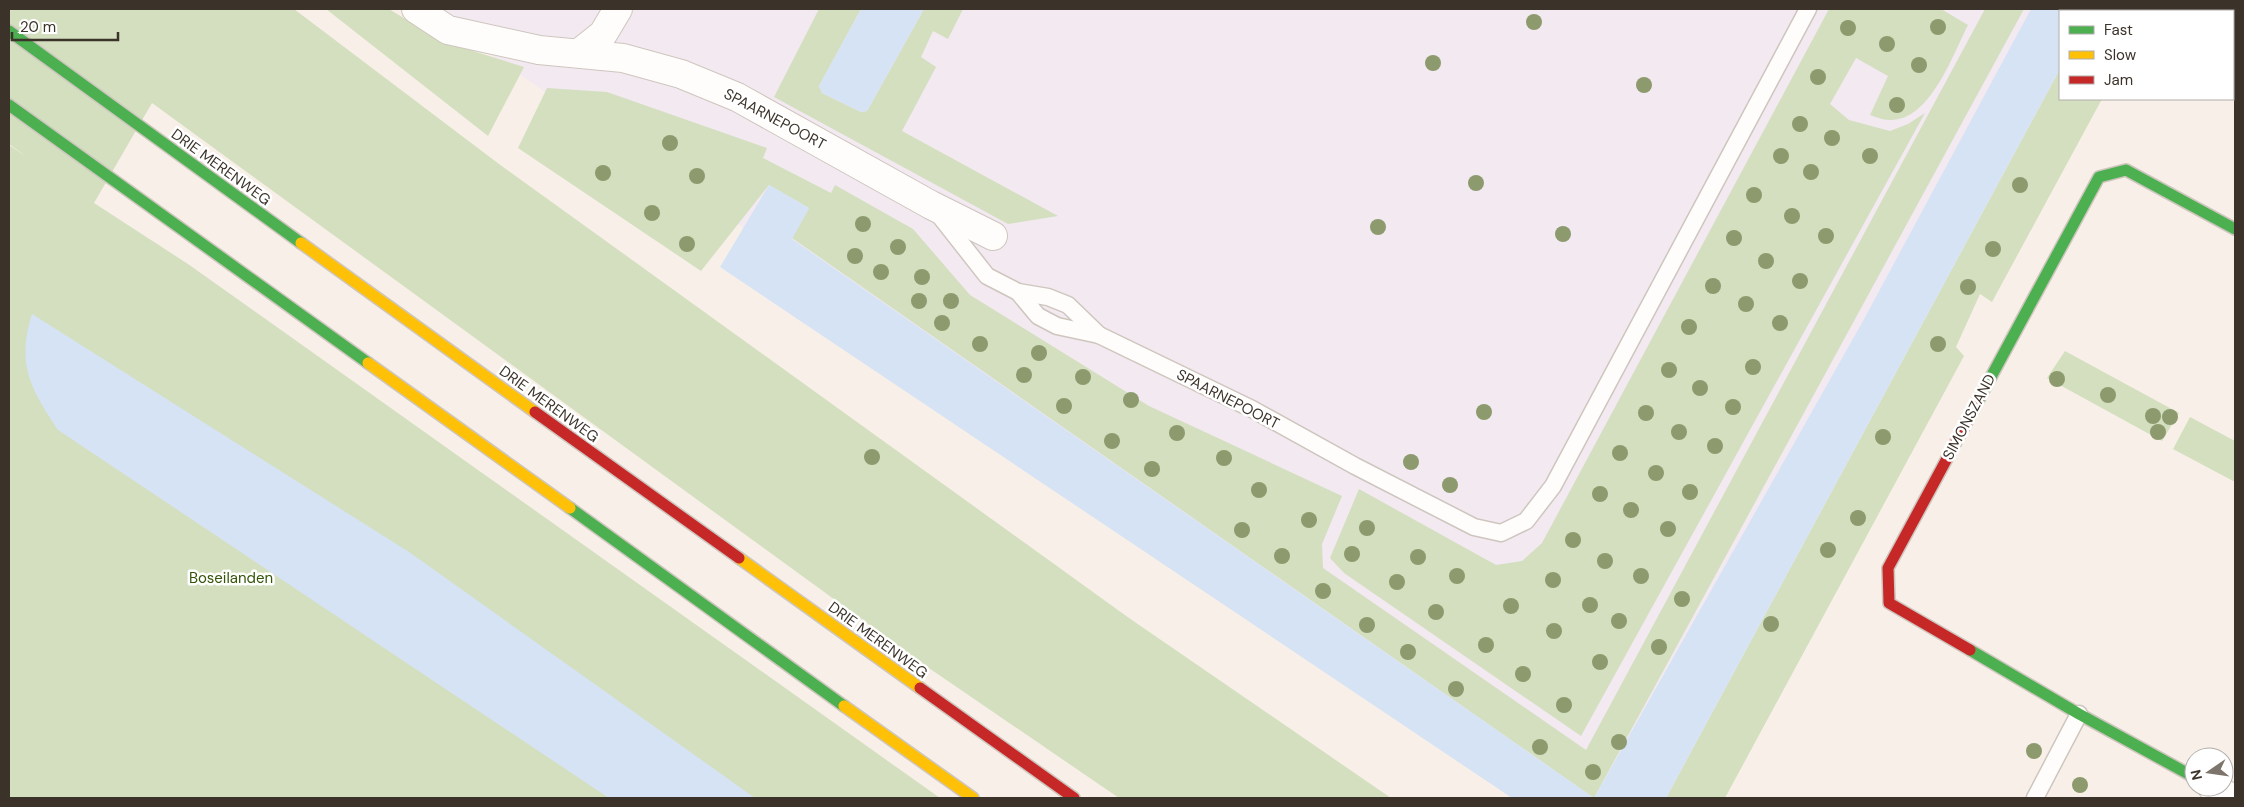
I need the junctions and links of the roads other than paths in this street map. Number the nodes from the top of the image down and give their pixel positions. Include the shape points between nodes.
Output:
1 (416, 9) edge
2 (618, 9) edge
3 (1808, 9) edge
4 (9, 30) edge
5 (579, 53) junction
6 (9, 105) edge
7 (931, 205) junction
8 (2235, 229) edge
9 (993, 236) dead end
10 (1018, 292) junction
11 (1099, 335) junction
12 (2078, 714) junction
13 (2184, 772) edge
14 (974, 798) edge
15 (1074, 798) edge
16 (2035, 798) edge

1 - 5 street, SPAARNEPOORT via 448,30 539,50
2 - 5 street via 603,34
3 - 11 lane, SPAARNEPOORT via 1553,486 1526,521 1501,533 1474,527 1252,409
4 - 15 main road, DRIE MERENWEG
5 - 7 street, SPAARNEPOORT via 623,58 681,74 737,96
6 - 14 main road
7 - 9 street, SPAARNEPOORT
7 - 10 lane, SPAARNEPOORT via 987,276
8 - 12 main road, SIMONSZAND via 2126,170 2098,177 1888,568 1889,603
10 - 11 lane, SPAARNEPOORT via 1048,296 1068,305
10 - 11 lane, SPAARNEPOORT via 1038,316 1057,326
12 - 13 main road, SIMONSZAND
12 - 16 lane

